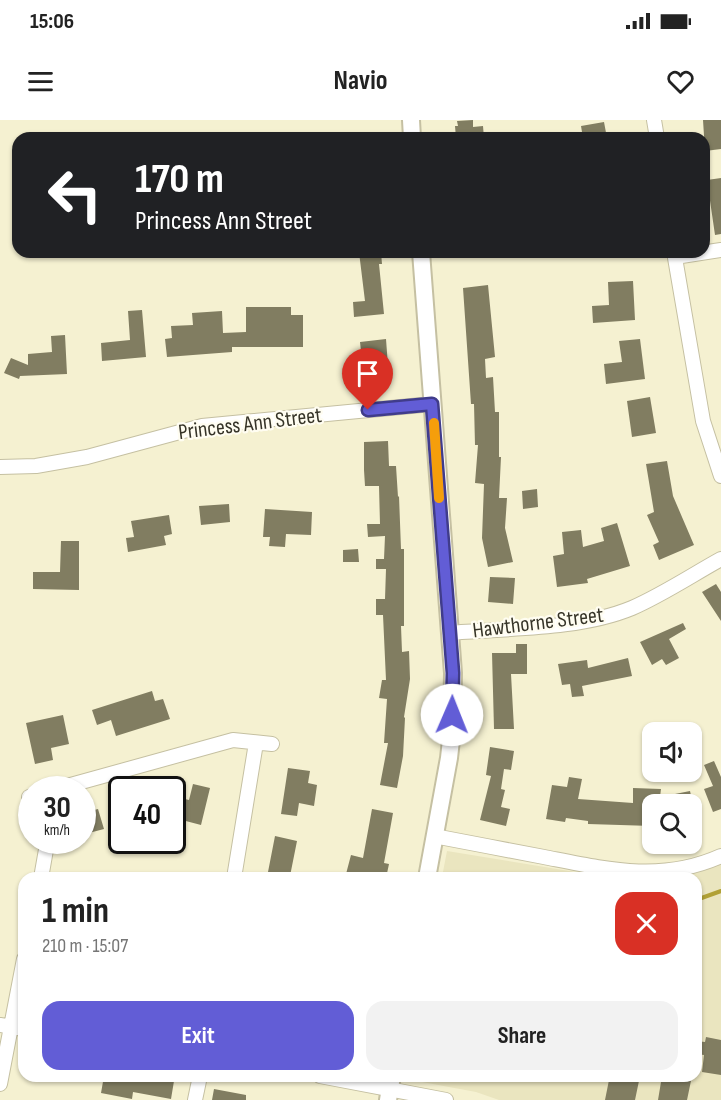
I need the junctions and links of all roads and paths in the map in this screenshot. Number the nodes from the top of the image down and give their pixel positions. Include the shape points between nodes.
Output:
1 (421, 258) edge
2 (675, 258) edge
3 (432, 404) junction
4 (0, 467) edge
5 (721, 476) edge
6 (721, 560) edge
7 (449, 633) junction
8 (256, 743) junction
9 (272, 744) dead end
10 (96, 778) edge
11 (434, 836) junction
12 (45, 854) edge
13 (721, 856) edge
14 (41, 872) edge
15 (235, 872) edge
16 (428, 872) edge
17 (630, 872) edge
18 (648, 872) edge
19 (18, 990) edge
20 (11, 1027) edge
21 (199, 1082) edge
22 (355, 1082) edge
23 (0, 1084) edge
24 (390, 1088) edge
25 (195, 1100) edge
26 (446, 1100) edge

1 - 3 street
2 - 5 street via 703,422
3 - 4 street, Princess Ann Street via 202,426 87,457 36,466
3 - 7 street
6 - 7 street, Hawthorne Street via 632,608 604,617
7 - 11 street via 452,731
8 - 9 street
8 - 10 street via 233,740
8 - 15 street
11 - 16 street
11 - 17 street
12 - 14 street
13 - 18 street via 672,870
19 - 20 street
20 - 23 street
21 - 25 street
22 - 24 street
24 - 26 street

